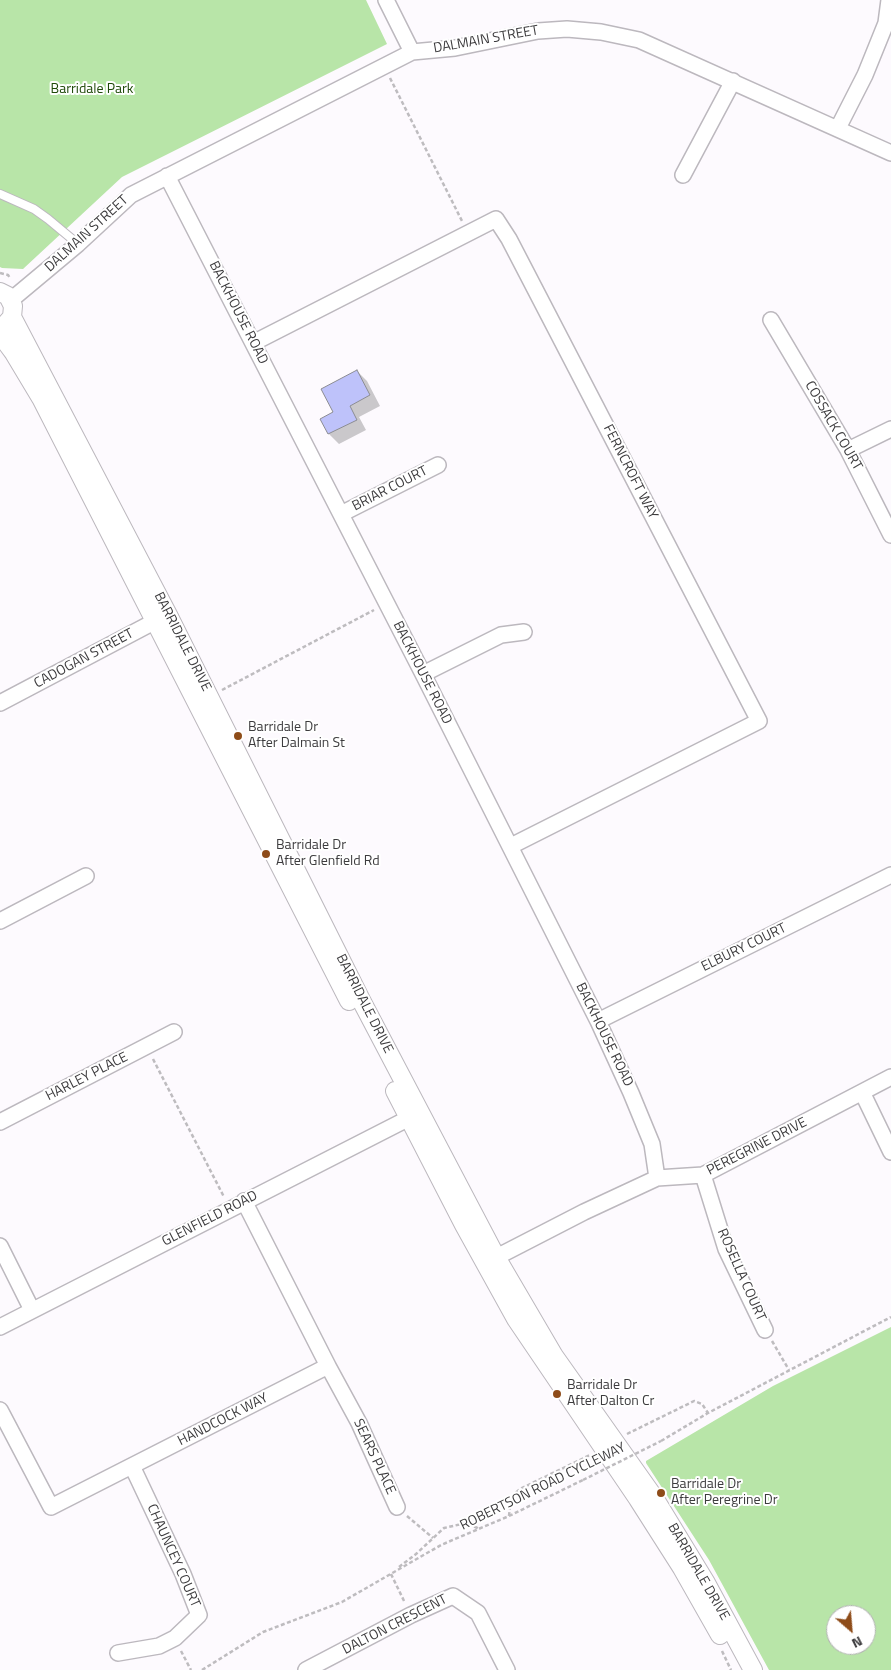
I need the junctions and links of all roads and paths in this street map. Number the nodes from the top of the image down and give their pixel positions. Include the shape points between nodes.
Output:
1 (386, 0) edge
2 (889, 0) edge
3 (412, 52) junction
4 (384, 66) junction
5 (733, 81) junction
6 (838, 128) junction
7 (891, 153) edge
8 (166, 176) junction
9 (683, 176) dead end
10 (0, 194) edge
11 (468, 233) junction
12 (78, 244) junction
13 (0, 273) edge
14 (7, 303) edge
15 (771, 320) dead end
16 (0, 334) edge
17 (254, 343) junction
18 (891, 429) edge
19 (848, 450) junction
20 (438, 465) dead end
21 (341, 514) junction
22 (891, 535) edge
23 (387, 604) junction
24 (162, 618) junction
25 (524, 632) dead end
26 (423, 674) junction
27 (210, 696) junction
28 (0, 703) edge
29 (511, 846) junction
30 (891, 875) edge
31 (86, 876) dead end
32 (0, 921) edge
33 (598, 1021) junction
34 (174, 1032) dead end
35 (147, 1046) junction
36 (891, 1078) edge
37 (862, 1092) junction
38 (414, 1115) junction
39 (0, 1122) edge
40 (891, 1152) edge
41 (703, 1175) junction
42 (657, 1178) junction
43 (244, 1201) junction
44 (230, 1209) junction
45 (0, 1246) edge
46 (490, 1260) junction
47 (32, 1310) junction
48 (891, 1318) edge
49 (0, 1327) edge
50 (765, 1330) joint
51 (328, 1366) junction
52 (789, 1370) junction
53 (0, 1410) edge
54 (708, 1412) junction
55 (626, 1435) dead end
56 (596, 1452) dead end
57 (132, 1466) junction
58 (397, 1507) joint
59 (509, 1516) junction
60 (480, 1529) junction
61 (433, 1538) junction
62 (391, 1573) junction
63 (411, 1615) junction
64 (175, 1638) junction
65 (118, 1653) dead end
66 (191, 1670) edge
67 (202, 1670) edge
68 (306, 1670) edge
69 (507, 1670) edge
70 (740, 1670) edge
71 (753, 1670) edge

1 - 3 street
2 - 6 street via 886,23 865,75
3 - 4 street, DALMAIN STREET
3 - 5 street, DALMAIN STREET via 455,48 538,31 601,32 639,40
4 - 8 street, DALMAIN STREET
4 - 11 path
5 - 6 street, DALMAIN STREET
5 - 9 street
6 - 7 street, DALMAIN STREET
8 - 12 street, DALMAIN STREET via 132,194
8 - 17 street, BACKHOUSE ROAD
10 - 12 lane via 34,209
11 - 17 street, FERNCROFT WAY
11 - 29 street, FERNCROFT WAY via 496,219 509,239 759,722
12 - 14 street, DALMAIN STREET
13 - 14 path via 8,275
14 - 24 street, BARRIDALE DRIVE
15 - 19 street, COSSACK COURT
16 - 24 street, BARRIDALE DRIVE via 41,398
17 - 21 street, BACKHOUSE ROAD
18 - 19 street
19 - 22 street, COSSACK COURT
20 - 21 street, BRIAR COURT
21 - 23 street, BACKHOUSE ROAD
23 - 26 street, BACKHOUSE ROAD
23 - 27 path
24 - 27 street, BARRIDALE DRIVE
24 - 28 street, CADOGAN STREET
24 - 38 street, BARRIDALE DRIVE
25 - 26 street via 501,635
26 - 29 street, BACKHOUSE ROAD
27 - 38 street, BARRIDALE DRIVE
29 - 33 street, BACKHOUSE ROAD
30 - 33 street, ELBURY COURT
31 - 32 street
33 - 42 street, BACKHOUSE ROAD via 652,1144
34 - 35 street, HARLEY PLACE
35 - 39 street, HARLEY PLACE
35 - 44 path
36 - 37 street, PEREGRINE DRIVE
37 - 40 street
37 - 41 street, PEREGRINE DRIVE
38 - 43 street, GLENFIELD ROAD
38 - 46 street, BARRIDALE DRIVE
41 - 42 street, PEREGRINE DRIVE
41 - 50 street, ROSELLA COURT via 726,1249
42 - 46 street, PEREGRINE DRIVE
43 - 44 street, GLENFIELD ROAD
43 - 51 street
44 - 47 street, GLENFIELD ROAD
45 - 47 street
46 - 70 street, BARRIDALE DRIVE via 526,1334 682,1568
46 - 71 street, BARRIDALE DRIVE via 654,1496
47 - 49 street, GLENFIELD ROAD
48 - 52 path, ROBERTSON ROAD CYCLEWAY
50 - 52 path, ROSELLA COURT
51 - 57 street, HANDCOCK WAY
51 - 58 street, SEARS PLACE
52 - 54 path, ROBERTSON ROAD CYCLEWAY
53 - 57 street, HANDCOCK WAY via 51,1507
54 - 55 path via 702,1404 694,1401
54 - 59 path, ROBERTSON ROAD CYCLEWAY, bridge via 661,1441
56 - 59 path via 520,1489 511,1497
57 - 64 street, CHAUNCEY COURT via 199,1615
58 - 61 path, SEARS PLACE
59 - 60 path, ROBERTSON ROAD CYCLEWAY
60 - 61 path via 466,1523 444,1528
60 - 62 path, ROBERTSON ROAD CYCLEWAY via 441,1545
61 - 62 path
62 - 63 path
62 - 67 path, ROBERTSON ROAD CYCLEWAY via 342,1602 263,1632
63 - 68 street, DALTON CRESCENT
63 - 69 street, DALTON CRESCENT via 453,1596 478,1613
64 - 65 street, CHAUNCEY COURT via 159,1646
64 - 66 path

